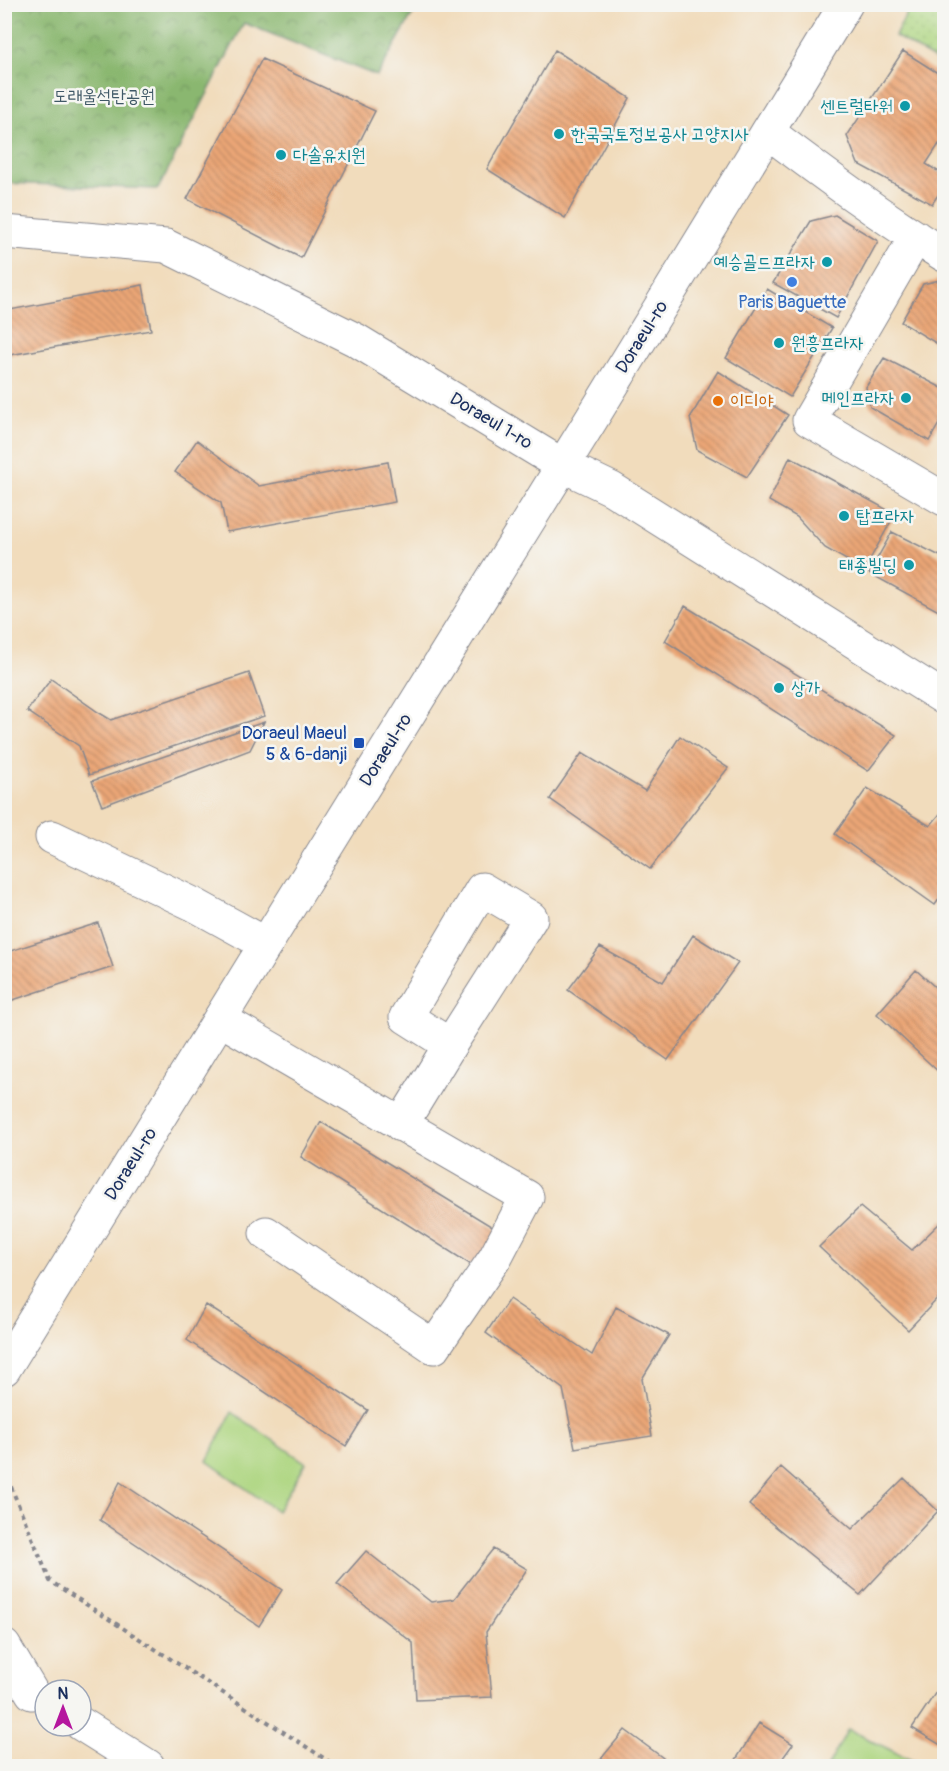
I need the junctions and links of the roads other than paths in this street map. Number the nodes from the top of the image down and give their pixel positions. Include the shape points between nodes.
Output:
1 (846, 4) edge
2 (768, 132) junction
3 (4, 232) edge
4 (916, 237) junction
5 (945, 255) edge
6 (562, 465) junction
7 (945, 499) edge
8 (945, 698) edge
9 (52, 837) dead end
10 (266, 944) junction
11 (220, 1019) junction
12 (450, 1045) dead end
13 (401, 1125) junction
14 (266, 1233) dead end
15 (4, 1369) edge
16 (4, 1646) edge
17 (4, 1676) edge
18 (33, 1690) edge
19 (33, 1695) edge
20 (93, 1732) edge
21 (148, 1767) edge

1 - 2 main road, Doraeul-ro
2 - 4 main road
2 - 6 main road, Doraeul-ro
3 - 6 main road, Doraeul 1-ro via 166,246 357,340
4 - 5 main road
4 - 7 main road via 809,420
6 - 8 main road, Doraeul 1-ro via 612,489
6 - 10 main road, Doraeul-ro
9 - 10 main road via 195,905
10 - 11 main road, Doraeul-ro
11 - 13 main road
11 - 15 main road, Doraeul-ro
12 - 13 main road
13 - 14 main road via 527,1197 495,1258 434,1347
16 - 18 main road
17 - 19 main road
20 - 21 main road

